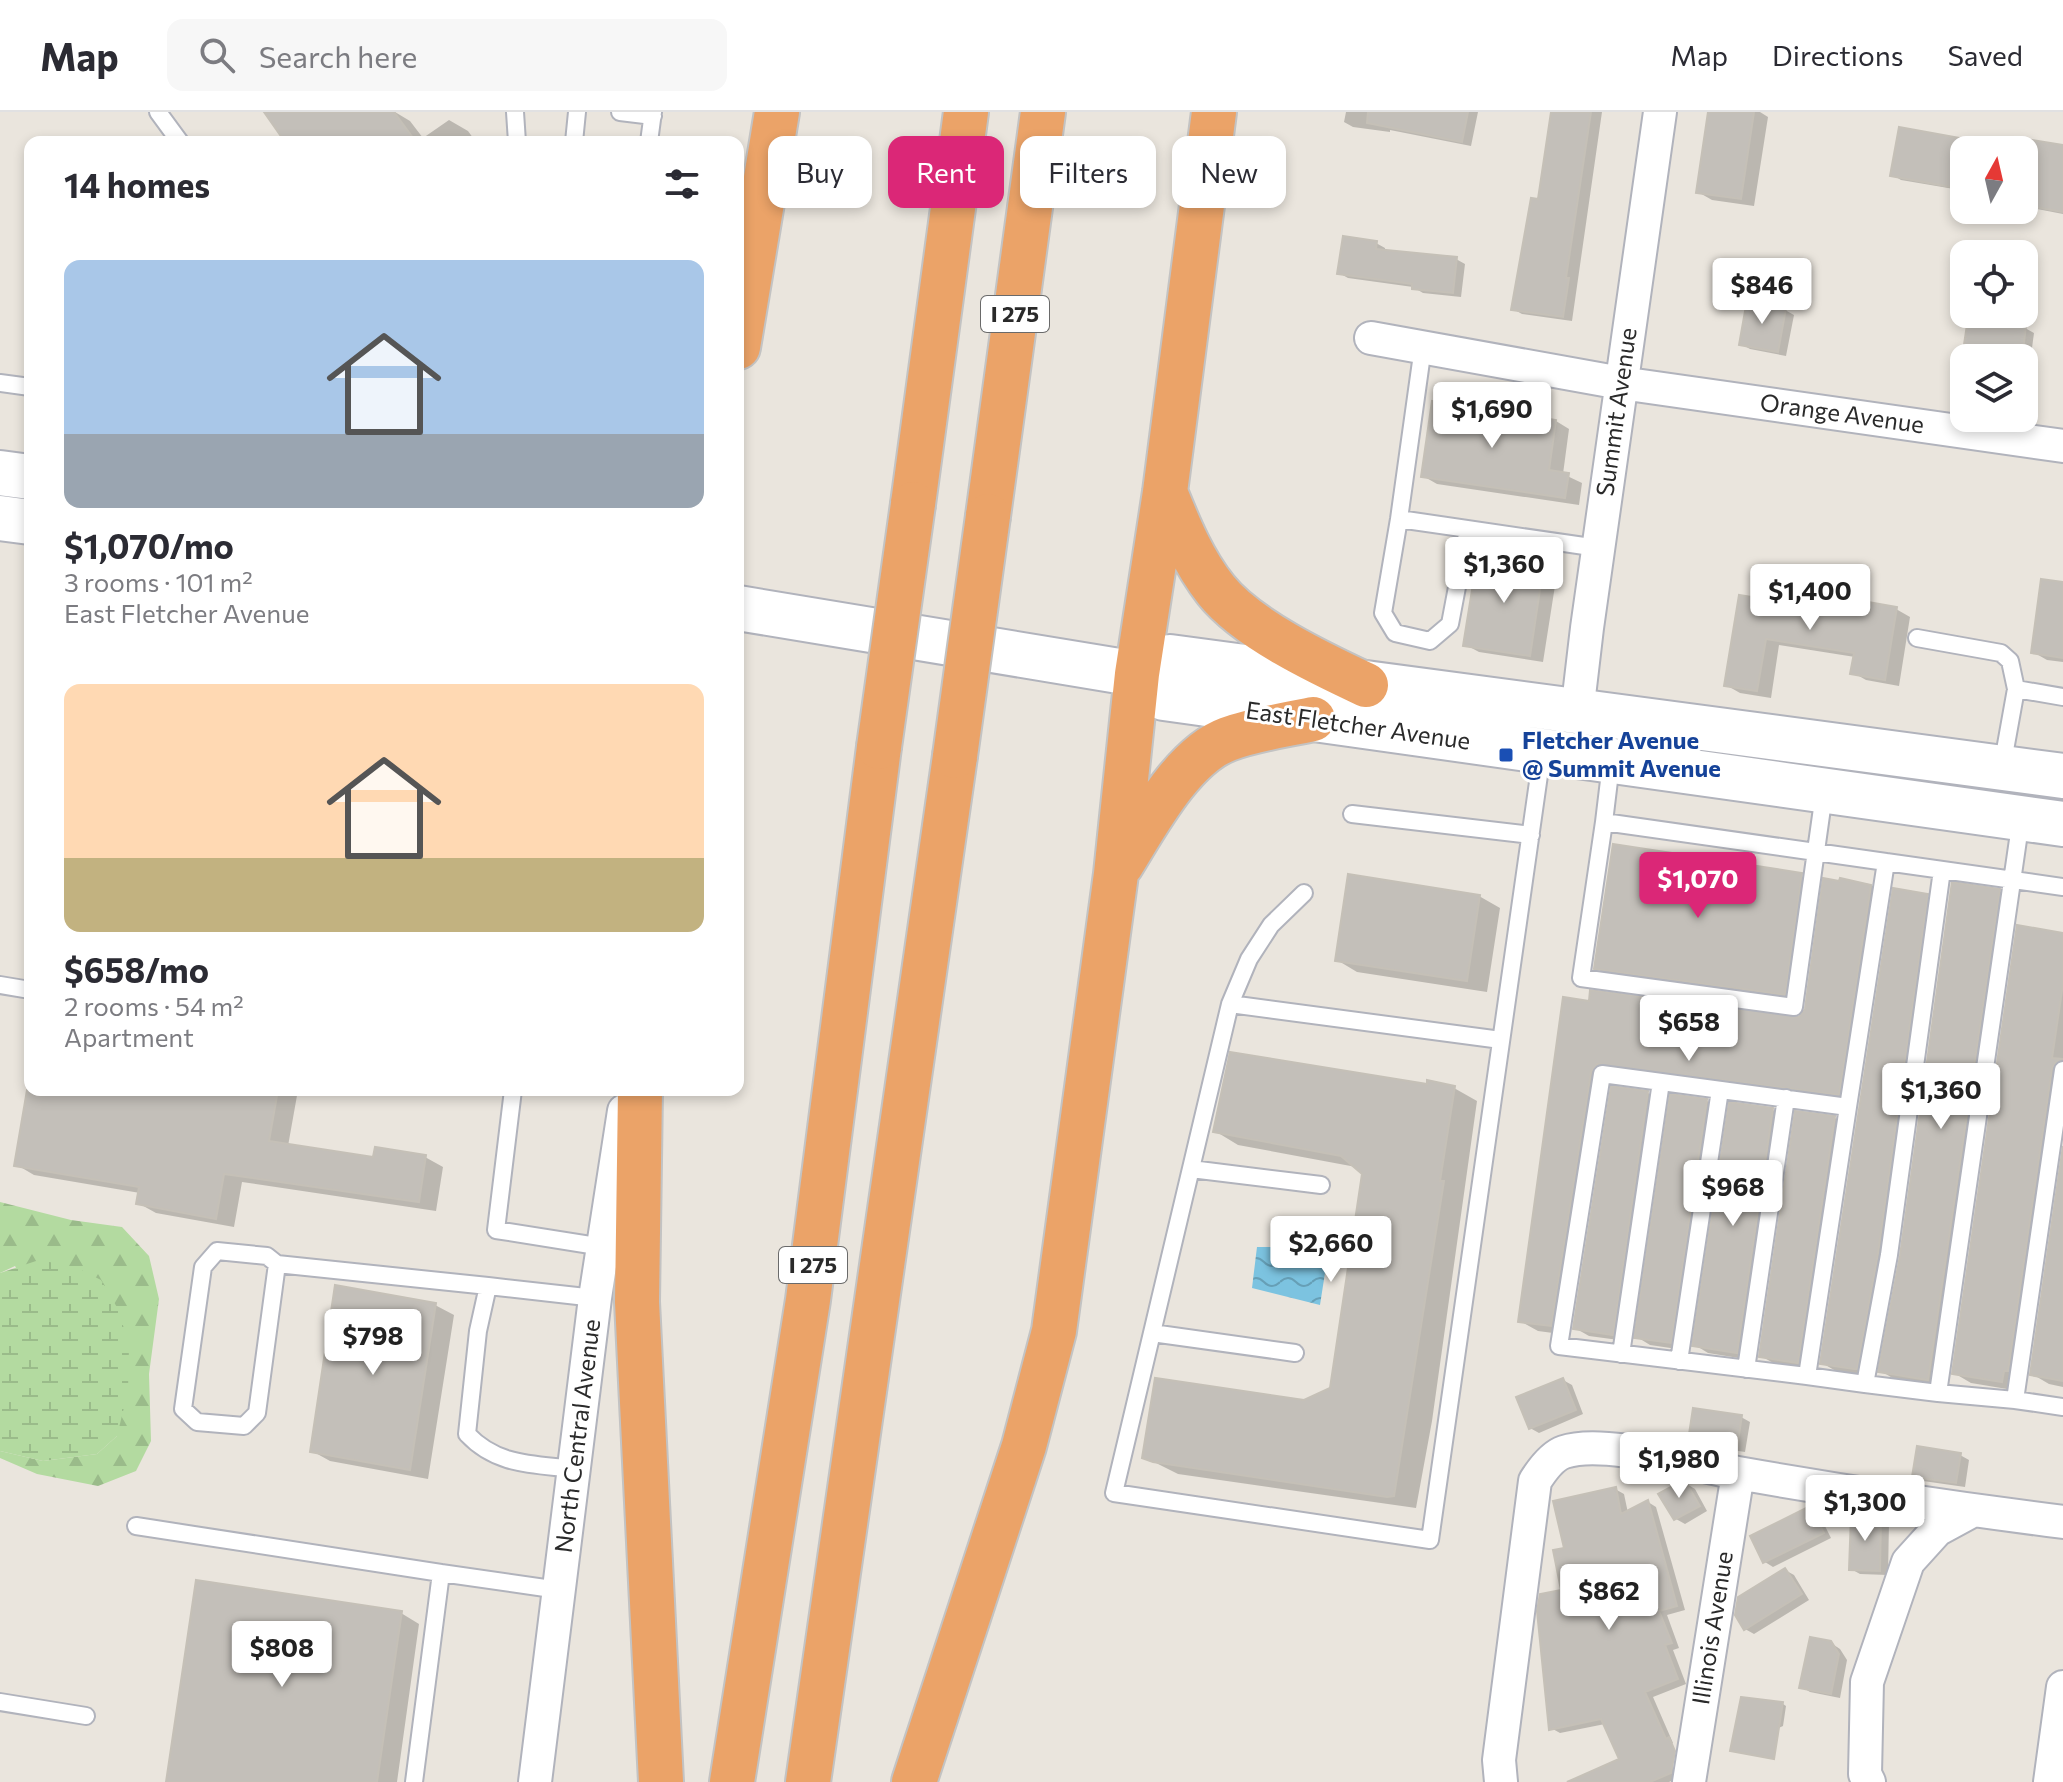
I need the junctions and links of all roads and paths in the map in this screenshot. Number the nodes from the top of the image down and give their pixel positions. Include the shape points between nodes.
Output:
1 (158, 112) edge
2 (515, 112) edge
3 (577, 112) edge
4 (620, 112) edge
5 (777, 112) edge
6 (966, 112) edge
7 (1043, 112) edge
8 (1214, 112) edge
9 (1660, 112) edge
10 (653, 114) edge
11 (176, 136) edge
12 (517, 136) edge
13 (575, 136) edge
14 (650, 136) edge
15 (744, 311) edge
16 (1371, 338) dead end
17 (1423, 347) junction
18 (0, 383) edge
19 (1621, 383) junction
20 (24, 386) edge
21 (2063, 446) edge
22 (0, 473) edge
23 (24, 476) edge
24 (1165, 492) junction
25 (0, 518) edge
26 (1399, 519) junction
27 (24, 521) edge
28 (1468, 529) junction
29 (1598, 548) junction
30 (744, 609) edge
31 (1917, 638) dead end
32 (1137, 674) junction
33 (1366, 685) junction
34 (2016, 689) junction
35 (2063, 697) edge
36 (1577, 713) junction
37 (1313, 719) junction
38 (1542, 752) junction
39 (1611, 762) junction
40 (2002, 768) junction
41 (2063, 776) edge
42 (1825, 792) junction
43 (1352, 814) dead end
44 (1604, 822) junction
45 (2042, 822) edge
46 (1531, 835) junction
47 (1816, 852) junction
48 (1886, 862) junction
49 (1942, 870) junction
50 (1116, 874) junction
51 (2013, 879) junction
52 (2063, 887) edge
53 (1304, 893) dead end
54 (0, 985) edge
55 (24, 989) edge
56 (1230, 1004) junction
57 (1501, 1040) junction
58 (2063, 1070) edge
59 (1661, 1082) junction
60 (1720, 1090) junction
61 (512, 1096) edge
62 (626, 1096) edge
63 (640, 1096) edge
64 (1786, 1098) junction
65 (1848, 1107) junction
66 (1191, 1169) junction
67 (1321, 1185) dead end
68 (603, 1247) junction
69 (277, 1264) junction
70 (488, 1286) junction
71 (595, 1298) junction
72 (1152, 1333) junction
73 (1295, 1353) dead end
74 (1621, 1354) junction
75 (1679, 1361) junction
76 (1746, 1369) junction
77 (1807, 1376) junction
78 (1865, 1384) junction
79 (1938, 1393) junction
80 (2015, 1400) junction
81 (2063, 1407) edge
82 (574, 1469) junction
83 (1738, 1473) junction
84 (1972, 1511) junction
85 (2063, 1522) edge
86 (136, 1526) dead end
87 (441, 1573) junction
88 (559, 1590) junction
89 (2063, 1687) edge
90 (0, 1702) edge
91 (86, 1716) dead end
92 (414, 1782) edge
93 (535, 1782) edge
94 (661, 1782) edge
95 (732, 1782) edge
96 (808, 1782) edge
97 (914, 1782) edge
98 (1501, 1782) edge
99 (1689, 1782) edge
100 (1869, 1782) edge
101 (2050, 1782) edge

1 - 11 lane
2 - 12 lane
3 - 13 lane
4 - 10 lane
5 - 15 highway
6 - 95 highway, I 275, bridge via 808,1300
7 - 96 highway, I 275, bridge
8 - 24 highway
9 - 19 street, Summit Avenue
10 - 14 lane
16 - 17 street, Orange Avenue
17 - 19 street, Orange Avenue
17 - 26 lane
18 - 20 lane
19 - 21 street, Orange Avenue
19 - 29 street, Summit Avenue
22 - 23 main road
24 - 32 highway
24 - 33 highway via 1190,550 1232,607 1309,659
25 - 27 main road
26 - 28 lane
26 - 28 lane via 1383,613 1395,633 1430,641 1450,624
28 - 29 lane
29 - 36 street, Summit Avenue
30 - 32 main road, East Fletcher Avenue
31 - 34 lane via 2001,653 2010,661
32 - 33 main road, East Fletcher Avenue via 1170,657
32 - 37 main road, East Fletcher Avenue via 1164,698
32 - 50 highway
33 - 36 main road, East Fletcher Avenue
34 - 35 lane
34 - 40 lane
36 - 40 main road, East Fletcher Avenue
37 - 38 main road, East Fletcher Avenue
37 - 50 highway via 1227,739 1201,756 1148,820
38 - 39 main road, East Fletcher Avenue
38 - 46 lane
39 - 42 main road, East Fletcher Avenue
39 - 44 lane
40 - 41 main road, East Fletcher Avenue
42 - 45 main road, East Fletcher Avenue
42 - 47 lane
43 - 46 lane
44 - 47 lane
44 - 47 lane via 1581,978 1794,1007
45 - 51 lane
46 - 57 lane
47 - 48 lane
48 - 49 lane
48 - 65 lane
49 - 51 lane
49 - 78 lane via 1889,1255
50 - 97 highway via 1054,1331 1024,1446
51 - 52 lane
51 - 79 lane
53 - 56 lane via 1271,925
54 - 55 lane
56 - 57 lane
56 - 66 lane
57 - 72 lane via 1430,1540 1114,1493
58 - 80 lane
59 - 60 lane
59 - 74 lane
59 - 74 lane via 1602,1074 1559,1346
60 - 64 lane
60 - 75 lane
61 - 68 lane via 496,1230
62 - 68 street, North Central Avenue
63 - 94 highway via 637,1302
64 - 65 lane
64 - 76 lane
65 - 77 lane
66 - 67 lane
66 - 72 lane
68 - 71 street, North Central Avenue
69 - 69 lane via 257,1413 244,1426 197,1422 183,1409 203,1267 217,1251 267,1256
69 - 70 lane
70 - 71 lane
70 - 82 lane via 467,1434 482,1450 517,1463
71 - 82 street, North Central Avenue
72 - 73 lane
74 - 75 lane
75 - 76 lane
76 - 77 lane
77 - 78 lane
78 - 79 lane
79 - 80 lane
80 - 81 lane
82 - 88 street, North Central Avenue
83 - 84 street
83 - 98 street via 1607,1447 1564,1452 1544,1467 1535,1481 1499,1760
83 - 99 street, Illinois Avenue
84 - 85 street
84 - 100 street via 1937,1530 1908,1562 1867,1682
86 - 87 lane
87 - 88 lane
87 - 92 lane
88 - 93 street, North Central Avenue
89 - 101 street
90 - 91 lane

